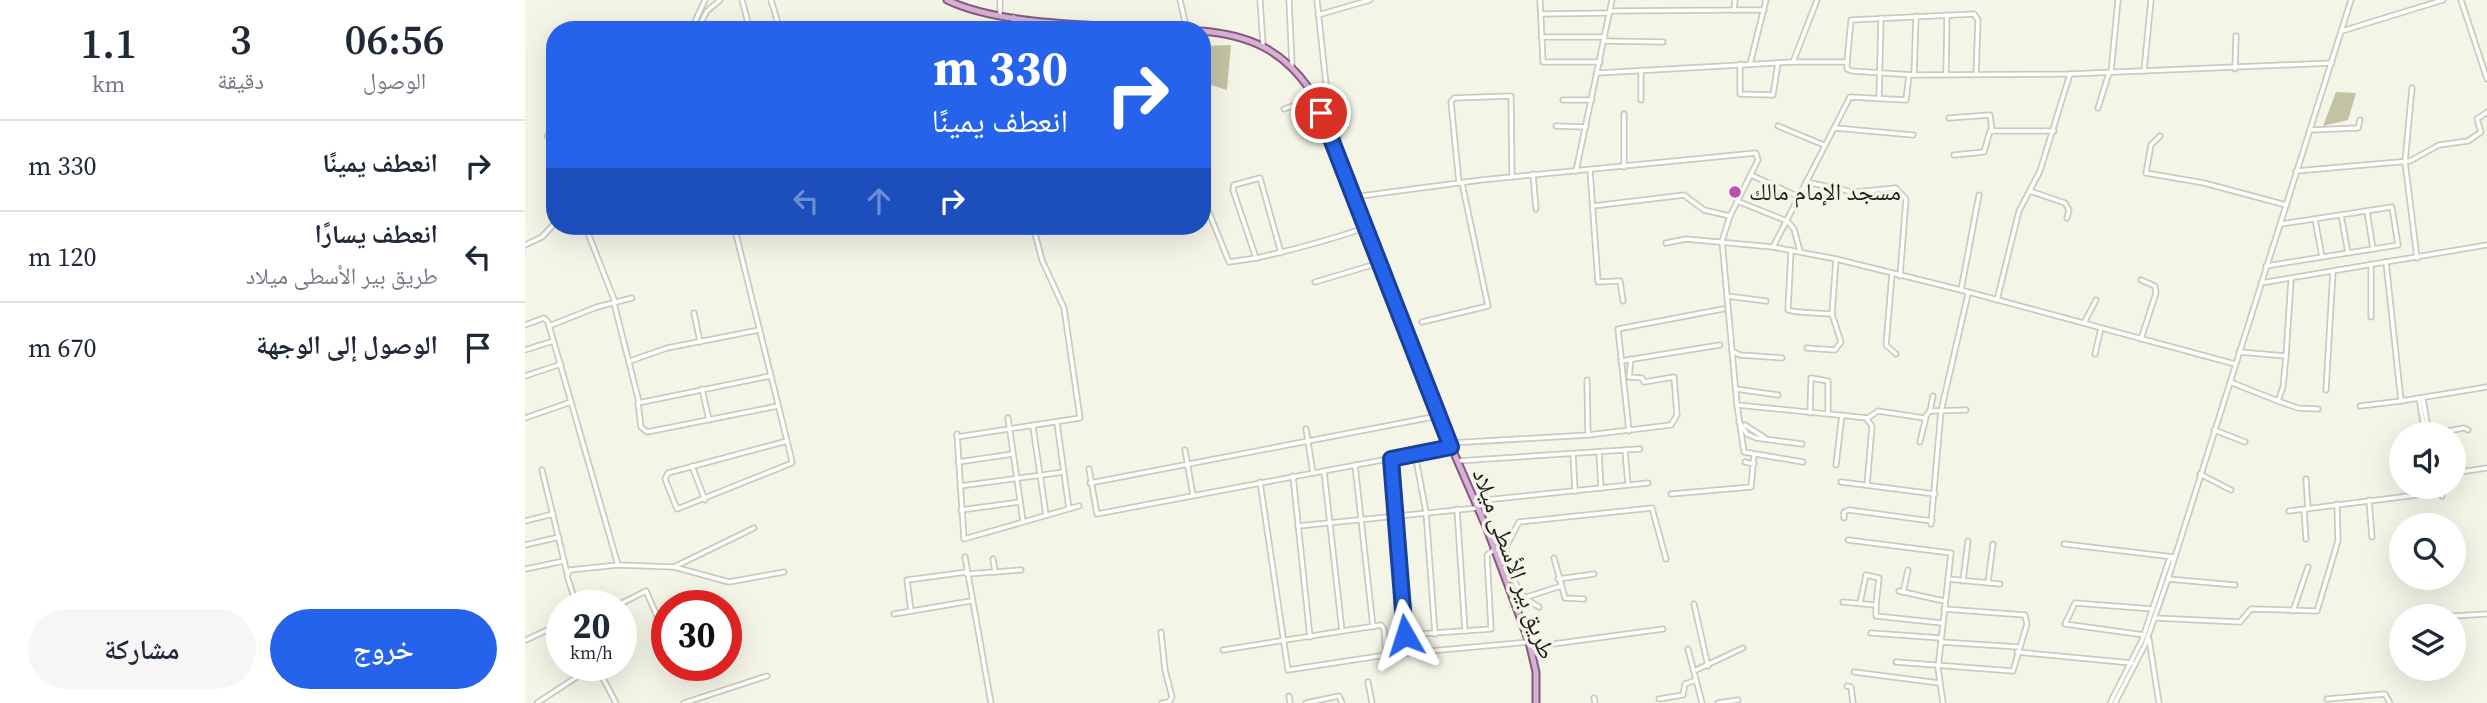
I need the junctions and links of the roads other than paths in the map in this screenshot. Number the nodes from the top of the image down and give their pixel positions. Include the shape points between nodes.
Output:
1 (705, 0) edge
2 (720, 0) edge
3 (742, 0) edge
4 (771, 0) edge
5 (947, 0) edge
6 (1000, 0) edge
7 (1180, 0) edge
8 (1261, 0) edge
9 (1289, 0) edge
10 (1317, 0) edge
11 (1370, 0) edge
12 (1540, 0) edge
13 (1612, 0) edge
14 (1735, 0) edge
15 (1766, 0) edge
16 (1817, 0) edge
17 (2118, 0) edge
18 (2151, 0) edge
19 (2351, 0) edge
20 (2444, 0) edge
21 (2461, 0) edge
22 (1734, 10) junction
23 (1763, 10) junction
24 (1610, 12) junction
25 (1541, 14) junction
26 (1318, 15) junction
27 (1947, 15) junction
28 (1000, 16) junction
29 (1916, 16) junction
30 (1014, 18) joint
31 (1881, 18) junction
32 (695, 21) edge
33 (702, 21) edge
34 (748, 21) edge
35 (777, 21) edge
36 (1040, 21) edge
37 (1185, 21) edge
38 (2341, 31) junction
39 (1211, 32) edge
40 (2236, 36) dead end
41 (1541, 37) junction
42 (1604, 39) junction
43 (1663, 42) dead end
44 (1263, 45) junction
45 (1600, 62) junction
46 (1793, 62) junction
47 (1847, 62) junction
48 (1778, 63) junction
49 (2332, 63) junction
50 (1740, 64) junction
51 (1750, 64) junction
52 (1292, 65) junction
53 (2235, 69) junction
54 (1641, 70) junction
55 (2144, 71) junction
56 (1598, 72) junction
57 (2110, 73) junction
58 (1881, 74) junction
59 (1946, 74) junction
60 (1976, 74) junction
61 (2070, 74) junction
62 (1911, 75) junction
63 (2487, 79) edge
64 (2412, 88) dead end
65 (1336, 92) dead end
66 (1879, 98) junction
67 (1563, 100) dead end
68 (1592, 100) junction
69 (1641, 100) dead end
70 (2098, 108) dead end
71 (1283, 109) dead end
72 (2487, 112) edge
73 (1321, 113) junction
74 (1624, 114) dead end
75 (1949, 118) dead end
76 (2360, 120) dead end
77 (1556, 126) dead end
78 (1778, 126) dead end
79 (1586, 127) junction
80 (1835, 128) junction
81 (2310, 130) junction
82 (1328, 131) junction
83 (1992, 131) junction
84 (2054, 131) junction
85 (1913, 135) dead end
86 (2160, 136) dead end
87 (1824, 145) junction
88 (1336, 154) junction
89 (1954, 155) dead end
90 (2405, 162) junction
91 (1624, 167) junction
92 (1590, 170) junction
93 (1576, 171) junction
94 (2296, 171) junction
95 (1532, 174) junction
96 (1751, 175) junction
97 (1512, 177) junction
98 (1806, 182) junction
99 (1460, 183) junction
100 (2030, 191) junction
101 (1979, 195) dead end
102 (1353, 197) junction
103 (1799, 197) junction
104 (1737, 201) junction
105 (2286, 205) junction
106 (1592, 206) junction
107 (1536, 209) dead end
108 (2367, 211) junction
109 (1730, 215) junction
110 (2341, 215) junction
111 (1211, 217) edge
112 (2067, 218) dead end
113 (2315, 219) junction
114 (1787, 221) junction
115 (2279, 225) junction
116 (1365, 228) junction
117 (546, 233) edge
118 (589, 235) edge
119 (736, 235) edge
120 (1035, 235) edge
121 (1722, 241) junction
122 (1666, 243) dead end
123 (525, 245) edge
124 (2487, 245) edge
125 (1773, 247) junction
126 (2373, 249) junction
127 (1791, 250) junction
128 (1800, 251) junction
129 (1281, 253) junction
130 (2347, 253) junction
131 (2322, 257) junction
132 (1256, 258) junction
133 (2417, 258) junction
134 (1836, 259) junction
135 (2386, 262) junction
136 (1378, 263) junction
137 (2371, 264) junction
138 (2266, 266) junction
139 (2333, 271) junction
140 (1892, 274) junction
141 (1900, 276) junction
142 (2291, 279) junction
143 (2141, 280) dead end
144 (1315, 282) dead end
145 (2260, 283) junction
146 (1961, 290) junction
147 (1968, 294) junction
148 (1727, 296) junction
149 (632, 298) dead end
150 (1997, 300) junction
151 (2096, 300) dead end
152 (1766, 301) dead end
153 (615, 302) junction
154 (1623, 302) dead end
155 (1723, 309) dead end
156 (694, 313) dead end
157 (1832, 314) junction
158 (2371, 317) dead end
159 (1422, 322) dead end
160 (2084, 323) junction
161 (525, 325) edge
162 (549, 326) junction
163 (2101, 328) junction
164 (759, 330) junction
165 (2141, 339) junction
166 (554, 340) junction
167 (700, 342) junction
168 (1720, 345) dead end
169 (1807, 348) dead end
170 (525, 350) edge
171 (1732, 351) junction
172 (2239, 352) junction
173 (1896, 354) dead end
174 (2095, 354) dead end
175 (2286, 356) junction
176 (1782, 358) dead end
177 (1631, 359) junction
178 (630, 361) junction
179 (1621, 361) junction
180 (561, 364) junction
181 (2235, 364) junction
182 (525, 376) edge
183 (771, 376) junction
184 (1587, 380) dead end
185 (2230, 382) junction
186 (2487, 387) edge
187 (702, 389) junction
188 (1736, 389) junction
189 (2326, 390) dead end
190 (1779, 395) dead end
191 (1933, 396) dead end
192 (2421, 398) junction
193 (2278, 401) junction
194 (2401, 401) junction
195 (572, 402) junction
196 (639, 402) junction
197 (1737, 405) junction
198 (778, 406) junction
199 (2360, 406) dead end
200 (2318, 409) dead end
201 (1966, 410) dead end
202 (1930, 411) junction
203 (1941, 411) junction
204 (1809, 413) junction
205 (1828, 414) junction
206 (1842, 415) junction
207 (1437, 416) junction
208 (525, 418) edge
209 (1008, 418) dead end
210 (1866, 418) junction
211 (1926, 418) junction
212 (709, 420) junction
213 (2426, 422) edge
214 (1057, 423) junction
215 (1742, 423) junction
216 (1033, 426) junction
217 (1010, 429) junction
218 (1305, 429) dead end
219 (2214, 430) junction
220 (1629, 431) junction
221 (1588, 435) junction
222 (787, 441) junction
223 (1308, 442) junction
224 (1920, 442) dead end
225 (2245, 442) dead end
226 (1803, 444) dead end
227 (1450, 445) junction
228 (1640, 449) dead end
229 (1185, 450) dead end
230 (1625, 450) junction
231 (1599, 452) junction
232 (1013, 454) junction
233 (1415, 454) junction
234 (1573, 454) junction
235 (1754, 455) junction
236 (1391, 459) junction
237 (1457, 461) junction
238 (958, 462) junction
239 (1745, 462) dead end
240 (1803, 463) dead end
241 (1188, 464) junction
242 (1754, 464) junction
243 (1355, 465) junction
244 (1836, 465) dead end
245 (692, 466) junction
246 (2487, 468) edge
247 (1089, 469) dead end
248 (542, 470) dead end
249 (1064, 471) junction
250 (1324, 471) junction
251 (2466, 471) edge
252 (1313, 473) junction
253 (2200, 474) junction
254 (1040, 475) junction
255 (1293, 476) junction
256 (1017, 478) junction
257 (2306, 479) dead end
258 (1090, 482) junction
259 (1260, 482) junction
260 (1841, 482) dead end
261 (1648, 483) dead end
262 (1628, 485) junction
263 (1867, 485) junction
264 (960, 486) junction
265 (1601, 488) junction
266 (2231, 490) dead end
267 (1575, 491) junction
268 (1935, 494) junction
269 (1193, 495) junction
270 (1671, 495) dead end
271 (2389, 498) edge
272 (705, 500) junction
273 (2369, 500) junction
274 (1475, 501) junction
275 (1020, 502) junction
276 (2337, 504) junction
277 (1079, 506) dead end
278 (1478, 508) junction
279 (1069, 509) junction
280 (1457, 509) junction
281 (2306, 509) junction
282 (961, 510) junction
283 (2289, 511) dead end
284 (1426, 512) junction
285 (553, 514) junction
286 (1046, 515) junction
287 (1397, 515) junction
288 (1844, 518) dead end
289 (1361, 519) junction
290 (525, 521) edge
291 (1023, 521) junction
292 (1330, 522) junction
293 (1298, 526) junction
294 (754, 528) dead end
295 (559, 537) junction
296 (2372, 537) dead end
297 (2306, 539) dead end
298 (1848, 540) dead end
299 (1968, 541) dead end
300 (1993, 544) dead end
301 (2064, 544) dead end
302 (525, 545) edge
303 (1495, 549) junction
304 (965, 557) dead end
305 (2173, 557) junction
306 (1554, 558) dead end
307 (993, 559) dead end
308 (1665, 559) dead end
309 (564, 561) junction
310 (618, 565) junction
311 (674, 567) junction
312 (2308, 567) dead end
313 (525, 569) edge
314 (1021, 570) dead end
315 (1908, 570) dead end
316 (784, 572) dead end
317 (995, 572) junction
318 (567, 573) junction
319 (967, 573) junction
320 (1594, 574) dead end
321 (1558, 579) junction
322 (1948, 579) junction
323 (2168, 579) junction
324 (1963, 581) junction
325 (1988, 583) junction
326 (2000, 584) dead end
327 (2235, 584) dead end
328 (1561, 586) junction
329 (572, 590) edge
330 (637, 596) edge
331 (1522, 598) junction
332 (1584, 599) dead end
333 (971, 601) junction
334 (1514, 601) junction
335 (1945, 601) junction
336 (651, 602) edge
337 (1843, 602) dead end
338 (1860, 603) junction
339 (1694, 604) dead end
340 (1876, 605) junction
341 (1539, 607) dead end
342 (1944, 609) junction
343 (2153, 609) junction
344 (911, 611) junction
345 (2293, 611) junction
346 (894, 614) dead end
347 (2487, 614) edge
348 (2466, 615) edge
349 (2155, 618) junction
350 (1942, 623) junction
351 (1373, 627) junction
352 (1663, 629) dead end
353 (546, 631) edge
354 (1342, 631) junction
355 (1465, 631) junction
356 (1161, 632) dead end
357 (1871, 633) dead end
358 (1435, 634) junction
359 (2146, 636) junction
360 (1310, 637) junction
361 (526, 640) edge
362 (1941, 640) junction
363 (1285, 641) junction
364 (1530, 644) junction
365 (2143, 645) junction
366 (2019, 647) junction
367 (1743, 648) dead end
368 (1688, 649) dead end
369 (1223, 650) dead end
370 (2017, 652) junction
371 (1386, 655) junction
372 (1896, 662) dead end
373 (2132, 663) junction
374 (1708, 666) junction
375 (1938, 668) junction
376 (1694, 671) junction
377 (1854, 672) dead end
378 (767, 676) dead end
379 (1696, 680) junction
380 (571, 681) edge
381 (604, 681) edge
382 (1368, 682) dead end
383 (1939, 683) junction
384 (1847, 686) dead end
385 (1289, 696) dead end
386 (1659, 699) dead end
387 (2327, 699) dead end
388 (1738, 700) dead end
389 (1665, 701) edge
390 (1318, 702) edge
391 (537, 703) edge
392 (616, 703) edge
393 (684, 703) edge
394 (991, 703) edge
395 (1162, 703) edge
396 (1290, 703) edge
397 (1306, 703) edge
398 (1342, 703) edge
399 (1372, 703) edge
400 (1536, 703) edge
401 (1702, 703) edge
402 (1718, 703) edge
403 (1853, 703) edge
404 (1943, 703) edge
405 (2113, 703) edge
406 (2158, 703) edge
407 (2391, 703) edge

1 - 32 street
2 - 33 street
3 - 34 street
4 - 35 street
5 - 28 main road
6 - 28 street
7 - 37 street
8 - 44 street
9 - 52 street
10 - 26 street
11 - 26 street
12 - 25 street
13 - 24 street
14 - 22 street
15 - 23 street
16 - 46 street
17 - 57 street
18 - 55 street
19 - 38 street
20 - 38 street
21 - 63 street
22 - 23 street
22 - 24 street
23 - 51 street
24 - 25 street
24 - 42 street
25 - 41 street
26 - 82 street
27 - 29 street
27 - 59 street
27 - 60 street via 1977,17
28 - 30 main road
29 - 31 street
29 - 62 street
30 - 36 main road
31 - 47 street via 1850,21
31 - 58 street
38 - 49 street
39 - 44 main road, طريق بير الأسطى ميلاد
40 - 53 street
41 - 42 street
41 - 45 street via 1544,62
42 - 43 street
42 - 45 street
44 - 52 main road, طريق بير الأسطى ميلاد
45 - 56 street
46 - 47 street
46 - 48 street
47 - 58 street via 1849,70
48 - 50 street via 1773,95 1740,94
48 - 51 street
49 - 53 street
49 - 81 street
50 - 51 street
50 - 54 street
52 - 73 main road, طريق بير الأسطى ميلاد
53 - 55 street
54 - 56 street
54 - 69 street
55 - 57 street
56 - 68 street
57 - 61 street
57 - 70 street
58 - 62 street
58 - 66 street
59 - 60 street
59 - 62 street
60 - 61 street
61 - 84 street
62 - 66 street via 1907,99
64 - 90 street
65 - 88 street via 1341,118
66 - 80 street via 1850,97
67 - 68 street
68 - 79 street
71 - 73 street via 1301,103 1311,112
72 - 90 street via 2477,119 2481,132 2473,139 2439,145
73 - 82 main road, طريق بير الأسطى ميلاد
74 - 91 street
75 - 83 street via 1990,115
76 - 81 street via 2358,128
77 - 79 street
78 - 87 street
79 - 93 street
80 - 85 street
80 - 87 street
81 - 94 street
82 - 88 main road, طريق بير الأسطى ميلاد
83 - 84 street
83 - 89 street via 1987,134 1984,152
84 - 100 street
86 - 105 street via 2151,145 2145,173
87 - 98 street
88 - 102 main road, طريق بير الأسطى ميلاد
90 - 94 street
90 - 133 street
91 - 92 street
91 - 96 street via 1756,153 1758,160
92 - 93 street
92 - 106 street
93 - 95 street
94 - 105 street
95 - 97 street
95 - 107 street
96 - 103 street
96 - 104 street
97 - 99 street
97 - 99 street via 1512,98 1454,98 1453,143
98 - 103 street
98 - 141 street via 1853,191 1896,188 1902,192 1906,199
99 - 102 street
99 - 159 street via 1488,306
100 - 112 street via 2065,203
100 - 150 street via 2019,211
101 - 146 street
102 - 116 main road, طريق بير الأسطى ميلاد
103 - 114 street
104 - 109 street
104 - 114 street
105 - 115 street
106 - 109 street via 1683,195 1704,210
106 - 154 street via 1598,282 1620,281
108 - 110 street
108 - 126 street
108 - 126 street via 2392,207 2398,245
109 - 121 street
110 - 113 street
110 - 130 street
111 - 132 street via 1229,262
113 - 115 street
113 - 131 street
114 - 125 street
114 - 128 street
115 - 138 street
116 - 129 street
116 - 136 main road, طريق بير الأسطى ميلاد
117 - 123 street
118 - 153 street
119 - 164 street
120 - 214 street via 1064,307 1080,417
121 - 122 street
121 - 125 street
121 - 148 street
124 - 133 street
125 - 127 street
126 - 130 street
127 - 128 street
127 - 157 street via 1788,310
128 - 134 street
129 - 132 street
129 - 132 street via 1257,178 1233,188
130 - 131 street
131 - 138 street
133 - 135 street
134 - 140 street
134 - 157 street
135 - 137 street
135 - 194 street
136 - 144 street
136 - 207 main road, طريق بير الأسطى ميلاد
137 - 139 street
137 - 158 street
138 - 145 street
139 - 142 street
139 - 189 street
140 - 141 street
140 - 173 street via 1885,345
141 - 146 street
142 - 145 street
142 - 175 street
143 - 165 street via 2155,286 2156,293
145 - 172 street
146 - 147 street
147 - 150 street
147 - 203 street
148 - 152 street
148 - 171 street
149 - 153 street
150 - 160 street
151 - 160 street
153 - 162 street
153 - 178 street
155 - 179 street via 1619,328
156 - 167 street
157 - 169 street via 1842,336 1839,348
160 - 163 street
161 - 162 street via 545,318
162 - 166 street
163 - 165 street
163 - 174 street
164 - 167 street
164 - 183 street
165 - 181 street
166 - 170 street
166 - 180 street
167 - 178 street
168 - 177 street
171 - 176 street
171 - 188 street
172 - 175 street
172 - 181 street
175 - 193 street
177 - 179 street
177 - 220 street via 1629,377 1644,382 1674,377 1677,415 1671,425
178 - 196 street
179 - 220 street
180 - 182 street
180 - 195 street
181 - 185 street
183 - 187 street
183 - 198 street
184 - 221 street
185 - 193 street
185 - 219 street
186 - 192 street
187 - 196 street
187 - 212 street
188 - 190 street
188 - 197 street
191 - 202 street
192 - 194 street
192 - 213 street
193 - 200 street
194 - 199 street
195 - 208 street
195 - 310 street
196 - 212 street via 645,432
197 - 204 street
197 - 215 street
198 - 212 street
198 - 222 street
201 - 203 street
202 - 203 street
202 - 211 street
203 - 268 street
204 - 205 street
204 - 205 street via 1811,378 1828,381
205 - 206 street
206 - 210 street
206 - 244 street
207 - 223 street
207 - 227 main road, طريق بير الأسطى ميلاد
209 - 217 street
210 - 211 street via 1879,411
210 - 263 street via 1872,426
211 - 224 street
214 - 216 street
214 - 249 street
215 - 226 street via 1747,434
215 - 235 street via 1742,449
216 - 217 street
216 - 254 street
217 - 232 street
217 - 238 street via 957,435
218 - 223 street
219 - 225 street
219 - 253 street
220 - 221 street
221 - 227 street
222 - 245 street
222 - 272 street via 789,466
223 - 241 street
223 - 252 street
227 - 233 street
227 - 237 main road, طريق بير الأسطى ميلاد
228 - 230 street
229 - 241 street
230 - 231 street
230 - 262 street
231 - 234 street
231 - 265 street
232 - 238 street
232 - 256 street
233 - 236 street
233 - 284 street
234 - 237 street
234 - 267 street
235 - 240 street
235 - 242 street
236 - 243 street
236 - 287 street
237 - 274 main road, طريق بير الأسطى ميلاد
238 - 264 street
239 - 242 street
241 - 258 street
241 - 269 street
242 - 270 street via 1753,484 1748,489
243 - 250 street
243 - 289 street
245 - 272 street
245 - 272 street via 668,473 665,481 678,510
246 - 251 street
247 - 258 street
248 - 285 street
249 - 254 street
249 - 279 street
250 - 252 street
250 - 292 street
252 - 255 street
253 - 266 street
253 - 305 street
254 - 256 street
254 - 286 street
255 - 259 street
255 - 293 street
256 - 264 street
256 - 275 street
257 - 281 street
258 - 269 street via 1097,514
259 - 269 street
259 - 363 street
260 - 263 street
261 - 262 street
262 - 265 street
263 - 268 street
264 - 282 street
265 - 267 street
267 - 274 street
268 - 288 street via 1931,523 1849,510
271 - 273 street
273 - 276 street
273 - 296 street
274 - 278 main road, طريق بير الأسطى ميلاد
275 - 282 street
275 - 291 street
276 - 281 street
276 - 345 street via 2338,541 2319,609
277 - 279 street
278 - 280 street
278 - 303 main road, طريق بير الأسطى ميلاد
279 - 286 street
280 - 284 street
280 - 355 street
281 - 283 street
281 - 297 street
282 - 291 street via 964,539
284 - 287 street
284 - 358 street
285 - 290 street
285 - 295 street
286 - 291 street
287 - 289 street
287 - 358 street via 1404,634
289 - 292 street
289 - 351 street
292 - 293 street
292 - 354 street
293 - 360 street
294 - 311 street
295 - 302 street
295 - 309 street
298 - 322 street via 1951,553
299 - 324 street
300 - 325 street
301 - 305 street
303 - 334 main road, طريق بير الأسطى ميلاد
303 - 355 street via 1487,555 1492,628
304 - 319 street
305 - 323 street
305 - 343 street
306 - 321 street
307 - 317 street
308 - 331 street via 1652,508 1519,522 1505,549
309 - 313 street
309 - 318 street
310 - 311 street
310 - 318 street
311 - 316 street via 729,582
312 - 345 street
314 - 317 street
315 - 335 street via 1901,591
317 - 319 street
318 - 329 street
319 - 333 street
319 - 344 street via 907,580
320 - 321 street
321 - 328 street
322 - 324 street
322 - 335 street
323 - 327 street
323 - 349 street
324 - 325 street
325 - 326 street
328 - 331 street
328 - 332 street via 1566,599
330 - 336 street via 646,591
331 - 334 street
331 - 341 street
333 - 344 street
333 - 394 street
334 - 364 main road, طريق بير الأسطى ميلاد
335 - 342 street
337 - 338 street
338 - 340 street
338 - 340 street via 1866,575 1879,578
339 - 374 street
340 - 350 street via 1876,616
342 - 350 street
342 - 366 street via 2022,613 2027,624
343 - 359 street
343 - 359 street via 2075,603 2065,624
344 - 346 street
345 - 349 street via 2251,609 2241,622
347 - 348 street
349 - 359 street
350 - 362 street
351 - 354 street
351 - 371 street via 1384,627
352 - 364 street
353 - 361 street
354 - 360 street
355 - 358 street
356 - 395 street via 1172,697
357 - 362 street
359 - 365 street
359 - 406 street
360 - 363 street
362 - 366 street
362 - 375 street
363 - 369 street
363 - 371 street via 1289,671
364 - 371 street
364 - 400 main road, طريق بير الأسطى ميلاد
365 - 373 street
365 - 405 street
366 - 370 street
367 - 374 street
368 - 376 street
370 - 373 street
370 - 375 street via 2012,671
372 - 375 street
373 - 405 street
374 - 376 street
375 - 383 street
376 - 379 street
377 - 383 street
378 - 393 street
379 - 389 street via 1685,684 1683,695
379 - 401 street
380 - 391 street
381 - 392 street
382 - 399 street
383 - 404 street
384 - 403 street
385 - 396 street
386 - 389 street
387 - 407 street via 2385,694
388 - 402 street
390 - 397 street
390 - 398 street via 1339,696

